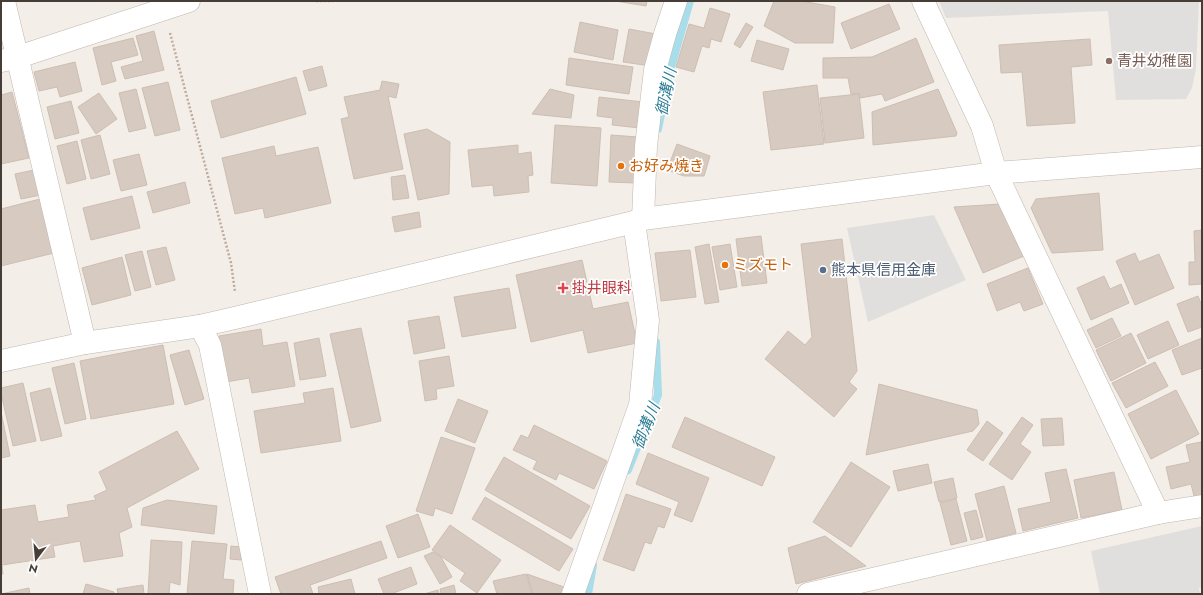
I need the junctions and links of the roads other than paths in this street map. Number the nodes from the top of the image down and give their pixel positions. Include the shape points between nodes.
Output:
1 (4, 1) edge
2 (189, 1) edge
3 (676, 1) edge
4 (923, 1) edge
5 (11, 54) edge
6 (1202, 157) edge
7 (996, 173) junction
8 (638, 221) junction
9 (200, 326) junction
10 (85, 343) junction
11 (1, 360) edge
12 (1202, 506) edge
13 (1158, 513) junction
14 (260, 594) edge
15 (573, 594) edge
16 (808, 594) edge

1 - 5 street
2 - 5 street
3 - 8 street via 655,70
4 - 7 street via 982,126
5 - 10 street
6 - 7 street
7 - 8 street
7 - 13 street
8 - 9 street
8 - 15 street via 648,320 640,405
9 - 10 street
9 - 14 street via 210,344
10 - 11 street
12 - 13 street
13 - 16 street

